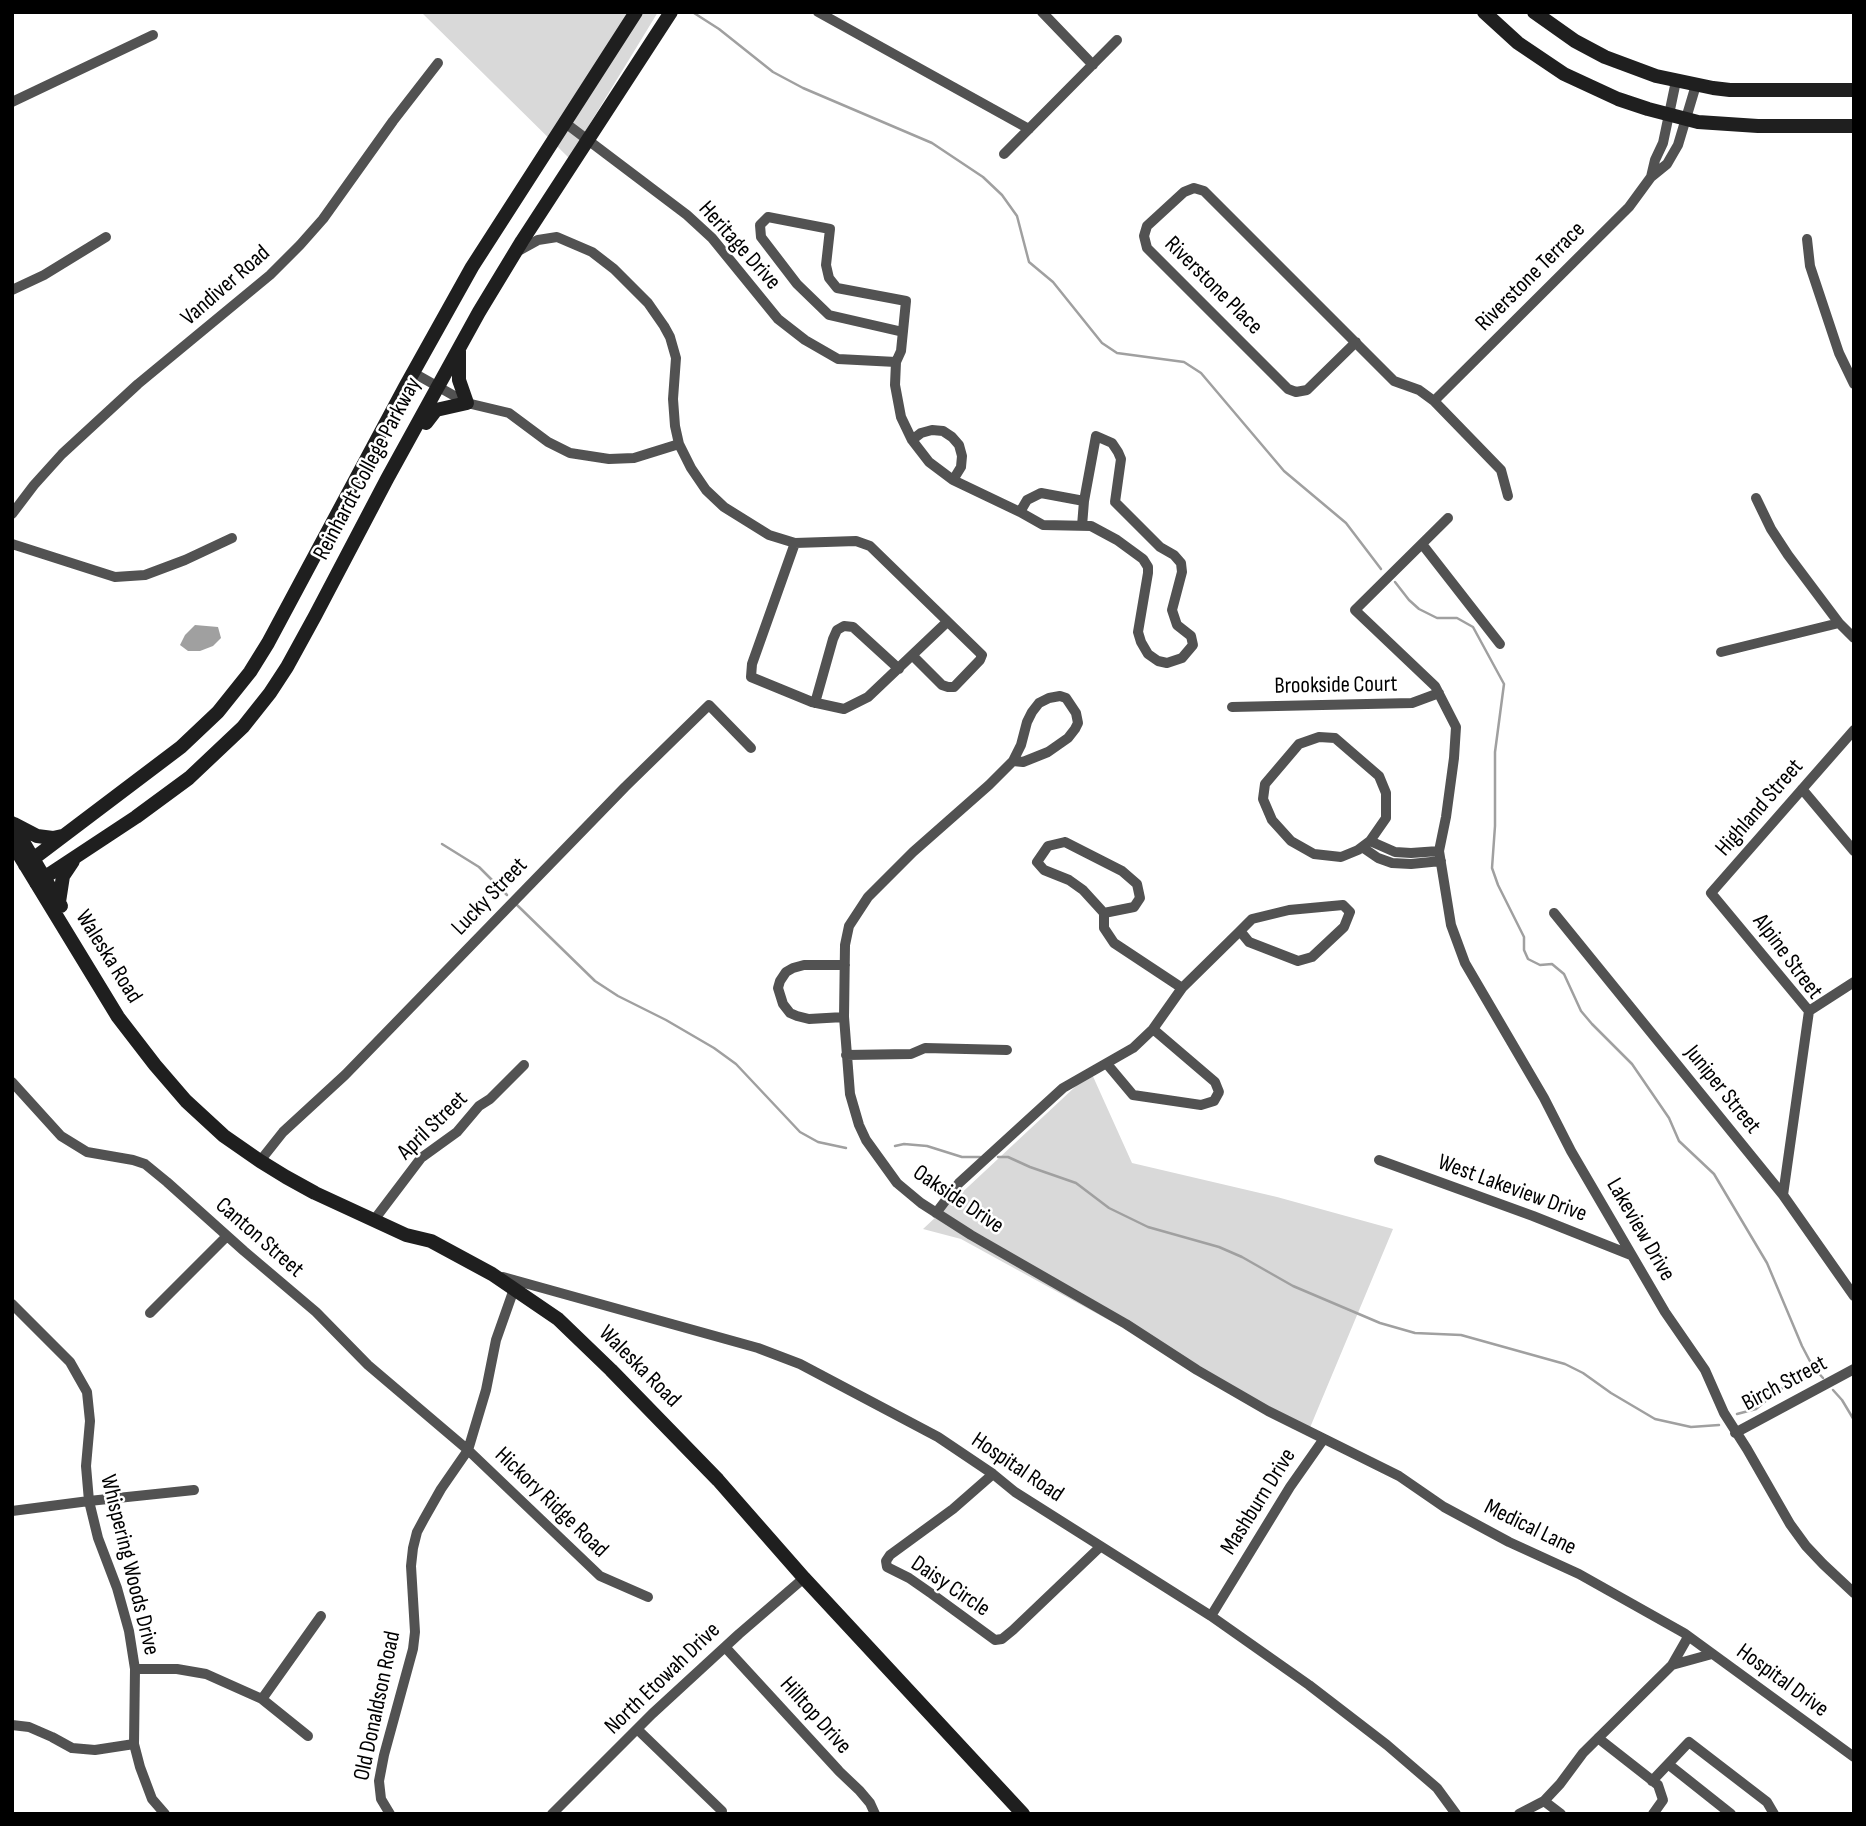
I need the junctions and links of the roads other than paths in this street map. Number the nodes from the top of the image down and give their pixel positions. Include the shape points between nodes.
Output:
1 (636, 12) edge
2 (671, 12) edge
3 (818, 12) edge
4 (1042, 12) edge
5 (1484, 12) edge
6 (1534, 12) edge
7 (153, 35) dead end
8 (1117, 40) dead end
9 (438, 62) dead end
10 (1093, 65) junction
11 (1676, 81) junction
12 (1696, 85) junction
13 (1854, 90) edge
14 (12, 102) edge
15 (1669, 115) junction
16 (1687, 119) junction
17 (564, 122) junction
18 (1854, 126) edge
19 (1029, 129) junction
20 (588, 139) junction
21 (1004, 154) dead end
22 (1651, 177) junction
23 (106, 237) dead end
24 (1807, 239) dead end
25 (514, 254) junction
26 (12, 290) edge
27 (903, 332) junction
28 (1356, 342) junction
29 (460, 346) junction
30 (895, 362) junction
31 (412, 372) junction
32 (1854, 384) edge
33 (437, 387) junction
34 (1434, 401) junction
35 (467, 403) junction
36 (912, 440) junction
37 (679, 444) junction
38 (387, 479) junction
39 (953, 480) junction
40 (1507, 496) dead end
41 (1756, 498) dead end
42 (1084, 501) junction
43 (1020, 512) junction
44 (12, 514) edge
45 (1448, 518) dead end
46 (1082, 526) junction
47 (232, 538) dead end
48 (795, 543) junction
49 (12, 544) edge
50 (1422, 544) junction
51 (947, 622) junction
52 (1839, 623) junction
53 (1854, 638) edge
54 (1500, 644) dead end
55 (1721, 652) dead end
56 (914, 656) junction
57 (899, 669) junction
58 (1439, 693) junction
59 (815, 703) junction
60 (1232, 707) dead end
61 (1854, 730) edge
62 (751, 748) dead end
63 (1013, 761) junction
64 (1802, 789) junction
65 (12, 823) edge
66 (62, 836) junction
67 (12, 843) edge
68 (1366, 844) junction
69 (1854, 851) edge
70 (1440, 856) junction
71 (76, 857) junction
72 (29, 862) junction
73 (40, 880) junction
74 (59, 902) junction
75 (1727, 912) joint
76 (1104, 913) junction
77 (1553, 913) dead end
78 (1240, 931) junction
79 (845, 965) junction
80 (1854, 982) edge
81 (1182, 988) junction
82 (1809, 1011) junction
83 (844, 1017) junction
84 (1153, 1029) junction
85 (1007, 1050) dead end
86 (145, 1053) junction
87 (846, 1055) junction
88 (1107, 1064) junction
89 (524, 1065) dead end
90 (12, 1082) edge
91 (1380, 1160) dead end
92 (260, 1161) junction
93 (1783, 1195) junction
94 (936, 1213) junction
95 (374, 1220) junction
96 (226, 1236) junction
97 (1632, 1255) junction
98 (492, 1274) junction
99 (514, 1289) junction
100 (1854, 1296) edge
101 (12, 1304) edge
102 (150, 1313) dead end
103 (1854, 1369) edge
104 (1735, 1433) junction
105 (1323, 1440) junction
106 (468, 1450) junction
107 (1355, 1454) joint
108 (993, 1474) junction
109 (194, 1490) dead end
110 (89, 1501) junction
111 (12, 1511) edge
112 (1100, 1547) junction
113 (804, 1578) junction
114 (1854, 1593) edge
115 (648, 1597) dead end
116 (321, 1616) dead end
117 (1211, 1616) junction
118 (1688, 1637) junction
119 (725, 1647) junction
120 (1712, 1654) junction
121 (1672, 1665) junction
122 (135, 1669) junction
123 (262, 1699) junction
124 (12, 1725) edge
125 (637, 1729) junction
126 (308, 1736) dead end
127 (1598, 1738) junction
128 (134, 1744) junction
129 (1854, 1757) edge
130 (1668, 1764) junction
131 (1652, 1781) junction
132 (1544, 1801) junction
133 (722, 1811) dead end
134 (165, 1814) edge
135 (390, 1814) edge
136 (552, 1814) edge
137 (875, 1814) edge
138 (1023, 1814) edge
139 (1456, 1814) edge
140 (1519, 1814) edge
141 (1561, 1814) edge
142 (1653, 1814) edge
143 (1731, 1814) edge
144 (1774, 1814) edge

1 - 17 street, Reinhardt College Parkway
2 - 20 street, Reinhardt College Parkway
3 - 19 street
4 - 10 street
5 - 15 street via 1518,44 1564,74 1618,99
6 - 11 street via 1605,57
7 - 14 street
8 - 10 street
9 - 44 street, Vandiver Road via 300,245 62,454
10 - 19 street
11 - 12 street
11 - 15 street, Riverstone Terrace
12 - 13 street via 1747,91
12 - 16 street, Riverstone Terrace
15 - 16 street
15 - 22 street, Riverstone Terrace
16 - 18 street via 1758,126
16 - 22 street, Riverstone Terrace via 1667,164
17 - 20 street, Heritage Drive
17 - 31 street, Reinhardt College Parkway
19 - 21 street
20 - 25 street, Reinhardt College Parkway
20 - 30 street, Heritage Drive via 712,238 778,319 805,340 838,359
22 - 34 street, Riverstone Terrace via 1629,207
23 - 26 street
24 - 32 street via 1810,266
25 - 29 street, Reinhardt College Parkway
25 - 37 street via 530,243 557,237 592,252 648,303 670,337 676,358 673,399
27 - 27 street via 906,301 837,288 829,278 830,229 768,218 760,225 761,237 797,284 829,314
27 - 30 street
28 - 28 street, Riverstone Place via 1204,191 1184,192 1147,226 1146,248 1288,389 1307,390
28 - 34 street, Riverstone Place via 1394,381
29 - 33 street, Reinhardt College Parkway
29 - 35 street via 459,380
30 - 36 street via 897,405
31 - 33 street
31 - 66 street, Reinhardt College Parkway via 268,643 240,685 181,747
33 - 35 street
33 - 38 street, Reinhardt College Parkway
34 - 40 street, Riverstone Place via 1501,470
35 - 37 street via 509,413 570,453 634,458
35 - 38 street via 436,410
36 - 39 street via 929,462
36 - 39 street via 932,430 952,437 962,456
37 - 48 street via 706,491 724,507 769,535
38 - 71 street, Reinhardt College Parkway via 288,667 243,727 189,778
39 - 43 street
41 - 52 street via 1788,555
42 - 43 street via 1041,493 1027,500
42 - 46 street
42 - 46 street via 1092,450 1100,436 1112,443 1121,459 1115,502 1181,564 1172,610 1193,645 1182,658 1158,661 1141,642 1138,632 1148,573 1143,559 1117,540
43 - 46 street via 1043,525
45 - 50 street
47 - 49 street via 145,575 115,577
48 - 51 street via 856,541 870,546
48 - 59 street via 751,677
50 - 54 street
50 - 58 street, Lakeview Drive via 1355,610
51 - 56 street
51 - 56 street via 982,655 954,687 942,685
52 - 53 street
52 - 55 street
56 - 57 street
57 - 59 street via 868,697 844,709
57 - 59 street via 853,627 844,626 832,639
58 - 60 street, Brookside Court via 1412,703
58 - 70 street, Lakeview Drive via 1455,727
61 - 64 street, Highland Street
62 - 92 street, Lucky Street via 709,705 355,1065 283,1132
63 - 63 street, Oakside Drive via 1048,752 1068,738 1078,723 1066,698 1049,698 1032,712
63 - 79 street, Oakside Drive via 868,897 849,926
64 - 69 street
64 - 75 street, Highland Street via 1711,893
65 - 66 street via 37,836
65 - 72 street
66 - 72 street, Reinhardt College Parkway
67 - 72 street
68 - 68 street via 1386,818 1386,793 1379,776 1335,738 1319,737 1299,744 1265,784 1263,799 1272,820 1291,841 1314,854 1341,857
68 - 70 street via 1378,858 1392,863 1411,864
70 - 97 street, Lakeview Drive via 1451,925 1465,963
71 - 73 street, Reinhardt College Parkway
71 - 74 street via 63,876
72 - 73 street
73 - 74 street, Waleska Road
73 - 86 street, Waleska Road via 118,1017
74 - 86 street, Waleska Road
75 - 82 street, Alpine Street
76 - 76 street via 1134,907 1140,898 1138,884 1065,842 1048,846 1037,862 1083,890
76 - 81 street via 1104,928 1114,943
77 - 93 street, Juniper Street
78 - 78 street via 1252,919 1289,910 1343,905 1350,912 1343,927 1312,957 1298,961 1249,942
78 - 81 street
79 - 83 street, Oakside Drive
79 - 83 street via 793,968 778,988 790,1013 809,1019
80 - 82 street
81 - 84 street
82 - 93 street, Alpine Street
83 - 87 street, Oakside Drive
84 - 88 street via 1129,1052
84 - 88 street via 1215,1082 1219,1092 1214,1101 1202,1105 1133,1095
85 - 87 street via 925,1048 911,1054
86 - 92 street, Waleska Road via 204,1118
87 - 94 street, Oakside Drive via 850,1094 866,1140 897,1183
88 - 94 street via 1063,1088 959,1183
89 - 95 street, April Street via 457,1132 421,1158
90 - 96 street, Canton Street via 61,1136 87,1152 145,1164
91 - 97 street, West Lakeview Drive
92 - 95 street, Waleska Road
93 - 100 street, Juniper Street
94 - 105 street, Oakside Drive
95 - 98 street, Waleska Road via 431,1241
96 - 102 street
96 - 106 street, Canton Street
97 - 104 street, Lakeview Drive via 1705,1370
98 - 99 street, Waleska Road
98 - 108 street, Hospital Road via 758,1348 800,1364 938,1437
99 - 106 street, Old Donaldson Road
99 - 113 street, Waleska Road via 558,1319 611,1370 718,1480
101 - 110 street, Whispering Woods Drive via 71,1362 87,1392
103 - 104 street, Birch Street
104 - 114 street, Lakeview Drive via 1790,1524
105 - 107 street, Mashburn Drive
105 - 117 street, Mashburn Drive
106 - 115 street, Hickory Ridge Road via 600,1576
106 - 135 street, Old Donaldson Road via 424,1519 413,1548 413,1649 379,1782 381,1799
107 - 118 street, Medical Lane via 1399,1476 1444,1507 1579,1574
108 - 112 street, Hospital Road
108 - 112 street, Daisy Circle via 890,1555 887,1567 995,1640 1013,1630
109 - 110 street
110 - 111 street
110 - 122 street, Whispering Woods Drive via 130,1631
112 - 117 street, Hospital Road
113 - 119 street, North Etowah Drive
113 - 138 street, Waleska Road
116 - 123 street
117 - 139 street, Hospital Road via 1387,1745 1437,1788
118 - 120 street, Hospital Drive
118 - 121 street
119 - 125 street, North Etowah Drive
119 - 137 street, Hilltop Drive via 859,1790
120 - 121 street
120 - 129 street, Hospital Drive
121 - 127 street
122 - 123 street via 206,1674
122 - 128 street, Whispering Woods Drive
123 - 126 street
124 - 128 street via 29,1727 72,1748
125 - 133 street
125 - 136 street, North Etowah Drive
127 - 131 street
127 - 132 street
128 - 134 street, Whispering Woods Drive via 152,1799
130 - 131 street
130 - 143 street
130 - 144 street via 1689,1742 1767,1802
131 - 142 street via 1663,1800
132 - 140 street
132 - 141 street

